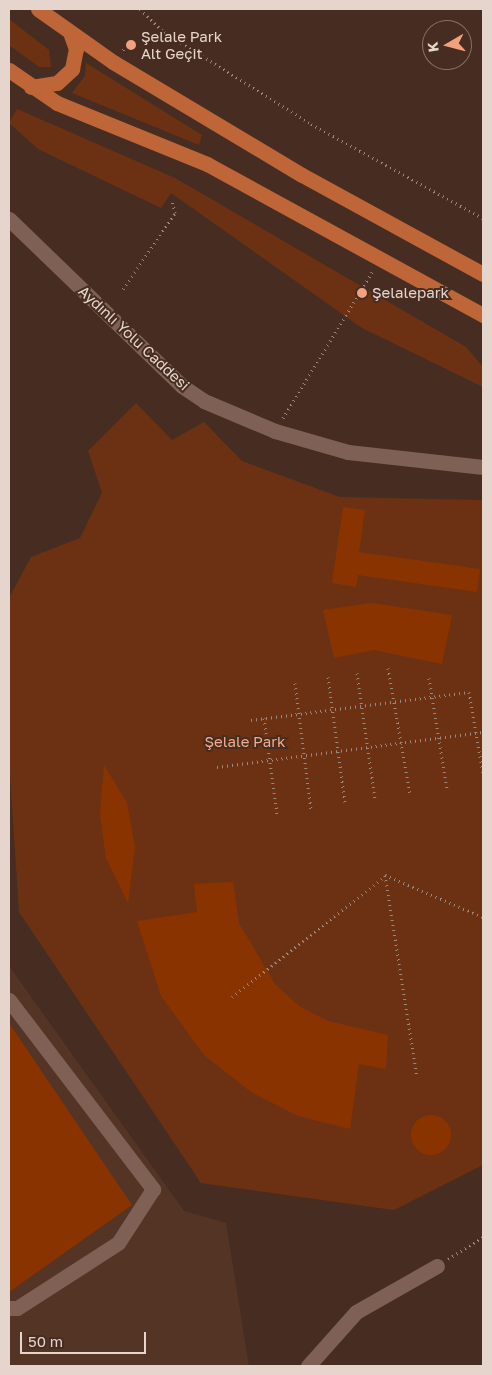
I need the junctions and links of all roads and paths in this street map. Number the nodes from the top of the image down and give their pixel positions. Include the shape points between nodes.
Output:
1 (38, 9) edge
2 (140, 9) edge
3 (72, 36) junction
4 (9, 70) edge
5 (32, 87) junction
6 (172, 200) dead end
7 (483, 218) edge
8 (9, 219) edge
9 (483, 274) edge
10 (364, 288) dead end
11 (124, 289) dead end
12 (481, 315) edge
13 (275, 431) junction
14 (483, 467) edge
15 (388, 668) dead end
16 (357, 673) dead end
17 (328, 677) dead end
18 (429, 678) dead end
19 (295, 683) dead end
20 (432, 697) junction
21 (394, 702) junction
22 (362, 706) junction
23 (332, 710) junction
24 (299, 714) junction
25 (264, 718) junction
26 (251, 720) dead end
27 (476, 732) junction
28 (483, 732) edge
29 (439, 738) junction
30 (401, 743) junction
31 (367, 747) junction
32 (338, 751) junction
33 (304, 756) junction
34 (270, 760) junction
35 (217, 767) dead end
36 (483, 774) edge
37 (447, 789) dead end
38 (410, 794) dead end
39 (375, 799) dead end
40 (346, 804) dead end
41 (310, 809) dead end
42 (277, 814) dead end
43 (385, 876) junction
44 (483, 917) edge
45 (232, 997) dead end
46 (9, 1000) edge
47 (417, 1076) dead end
48 (483, 1237) edge
49 (437, 1266) joint
50 (9, 1308) edge
51 (308, 1366) edge

1 - 3 main road
2 - 7 path via 164,32 311,124
3 - 5 main road via 76,49 72,69 57,83
3 - 9 main road via 302,175
4 - 5 main road
5 - 12 main road via 57,103 207,164
6 - 11 path via 175,213
8 - 13 street, Aydınlı Yolu Caddesi via 182,386 204,400
10 - 13 path
13 - 14 street, Aydınlı Yolu Caddesi via 392,460
15 - 21 path
16 - 22 path
17 - 23 path
18 - 20 path
19 - 24 path
20 - 21 path
20 - 27 path via 469,692
20 - 29 path
21 - 22 path
21 - 30 path
22 - 23 path
22 - 31 path
23 - 24 path
23 - 32 path
24 - 25 path
24 - 33 path
25 - 26 path
25 - 34 path
27 - 28 path
27 - 29 path
27 - 36 path
29 - 30 path
29 - 37 path
30 - 31 path
30 - 38 path
31 - 32 path
31 - 39 path
32 - 33 path
32 - 40 path
33 - 34 path
33 - 41 path
34 - 35 path
34 - 42 path
43 - 44 path
43 - 45 path
43 - 47 path
46 - 50 street via 154,1189 118,1243 18,1308
48 - 49 path
49 - 51 street via 356,1312

